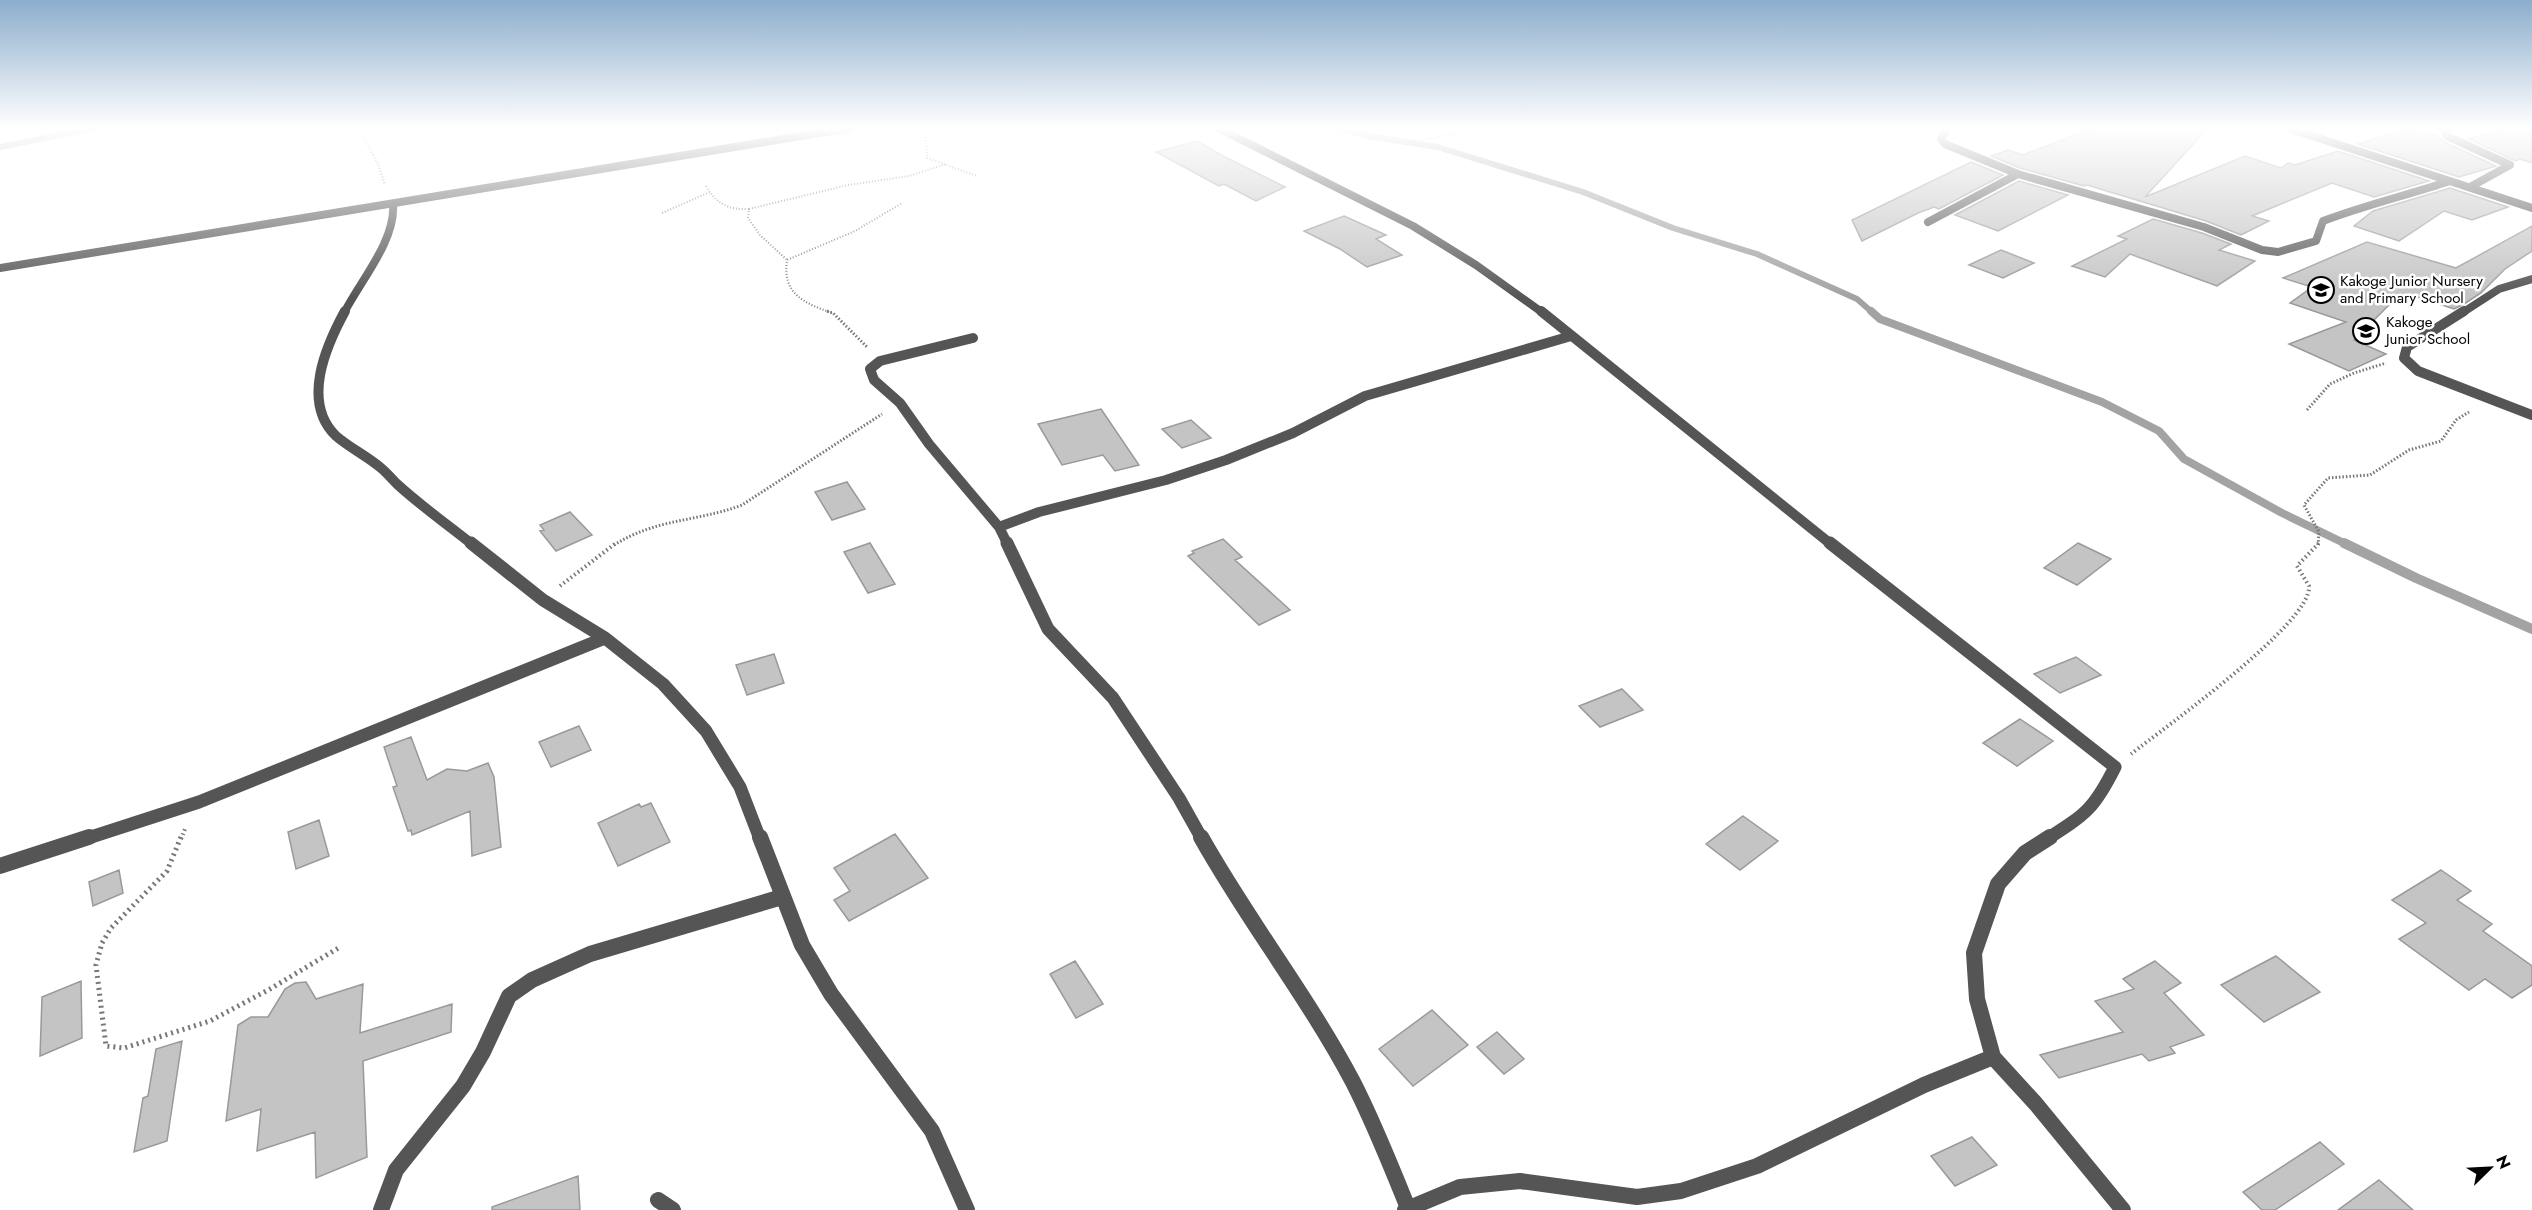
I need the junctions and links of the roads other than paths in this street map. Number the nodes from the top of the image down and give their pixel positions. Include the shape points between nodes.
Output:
1 (510, 184) edge
2 (1333, 184) edge
3 (1998, 184) edge
4 (2055, 184) edge
5 (2440, 184) edge
6 (2462, 184) edge
7 (2475, 184) edge
8 (2470, 187) junction
9 (393, 204) junction
10 (2532, 208) edge
11 (1928, 222) dead end
12 (0, 268) edge
13 (2532, 279) edge
14 (1571, 336) junction
15 (973, 338) dead end
16 (2532, 415) edge
17 (999, 527) junction
18 (605, 638) junction
19 (0, 866) edge
20 (782, 897) junction
21 (1993, 1057) junction
22 (1407, 1209) edge
23 (381, 1210) edge
24 (967, 1210) edge
25 (2123, 1210) edge

1 - 9 street
2 - 14 street via 1440,242
3 - 11 street
4 - 5 street via 2278,252 2316,241 2323,221 2336,215
6 - 8 street
7 - 8 street
8 - 10 street
9 - 12 street
9 - 18 street via 393,229 327,348 317,396 323,417 332,432 381,467 398,485 543,600
13 - 16 street via 2499,289 2407,347 2404,358 2418,371
14 - 17 street via 1365,396 1293,433 1226,460 1166,480 1039,512
14 - 21 street via 2115,767 2086,814 2025,853 1998,884 1974,953 1977,999
15 - 17 street via 880,361 870,369 874,380 900,403
17 - 22 street via 1047,629 1113,698 1326,1034 1376,1132
18 - 19 street via 199,802
18 - 20 street via 663,684 706,731 740,787
20 - 23 street via 590,954 532,980 509,996 463,1086 396,1170
20 - 24 street via 802,945 831,994 932,1131
21 - 22 street via 1924,1085 1757,1166 1681,1191 1637,1197 1520,1181 1460,1187
21 - 25 street

